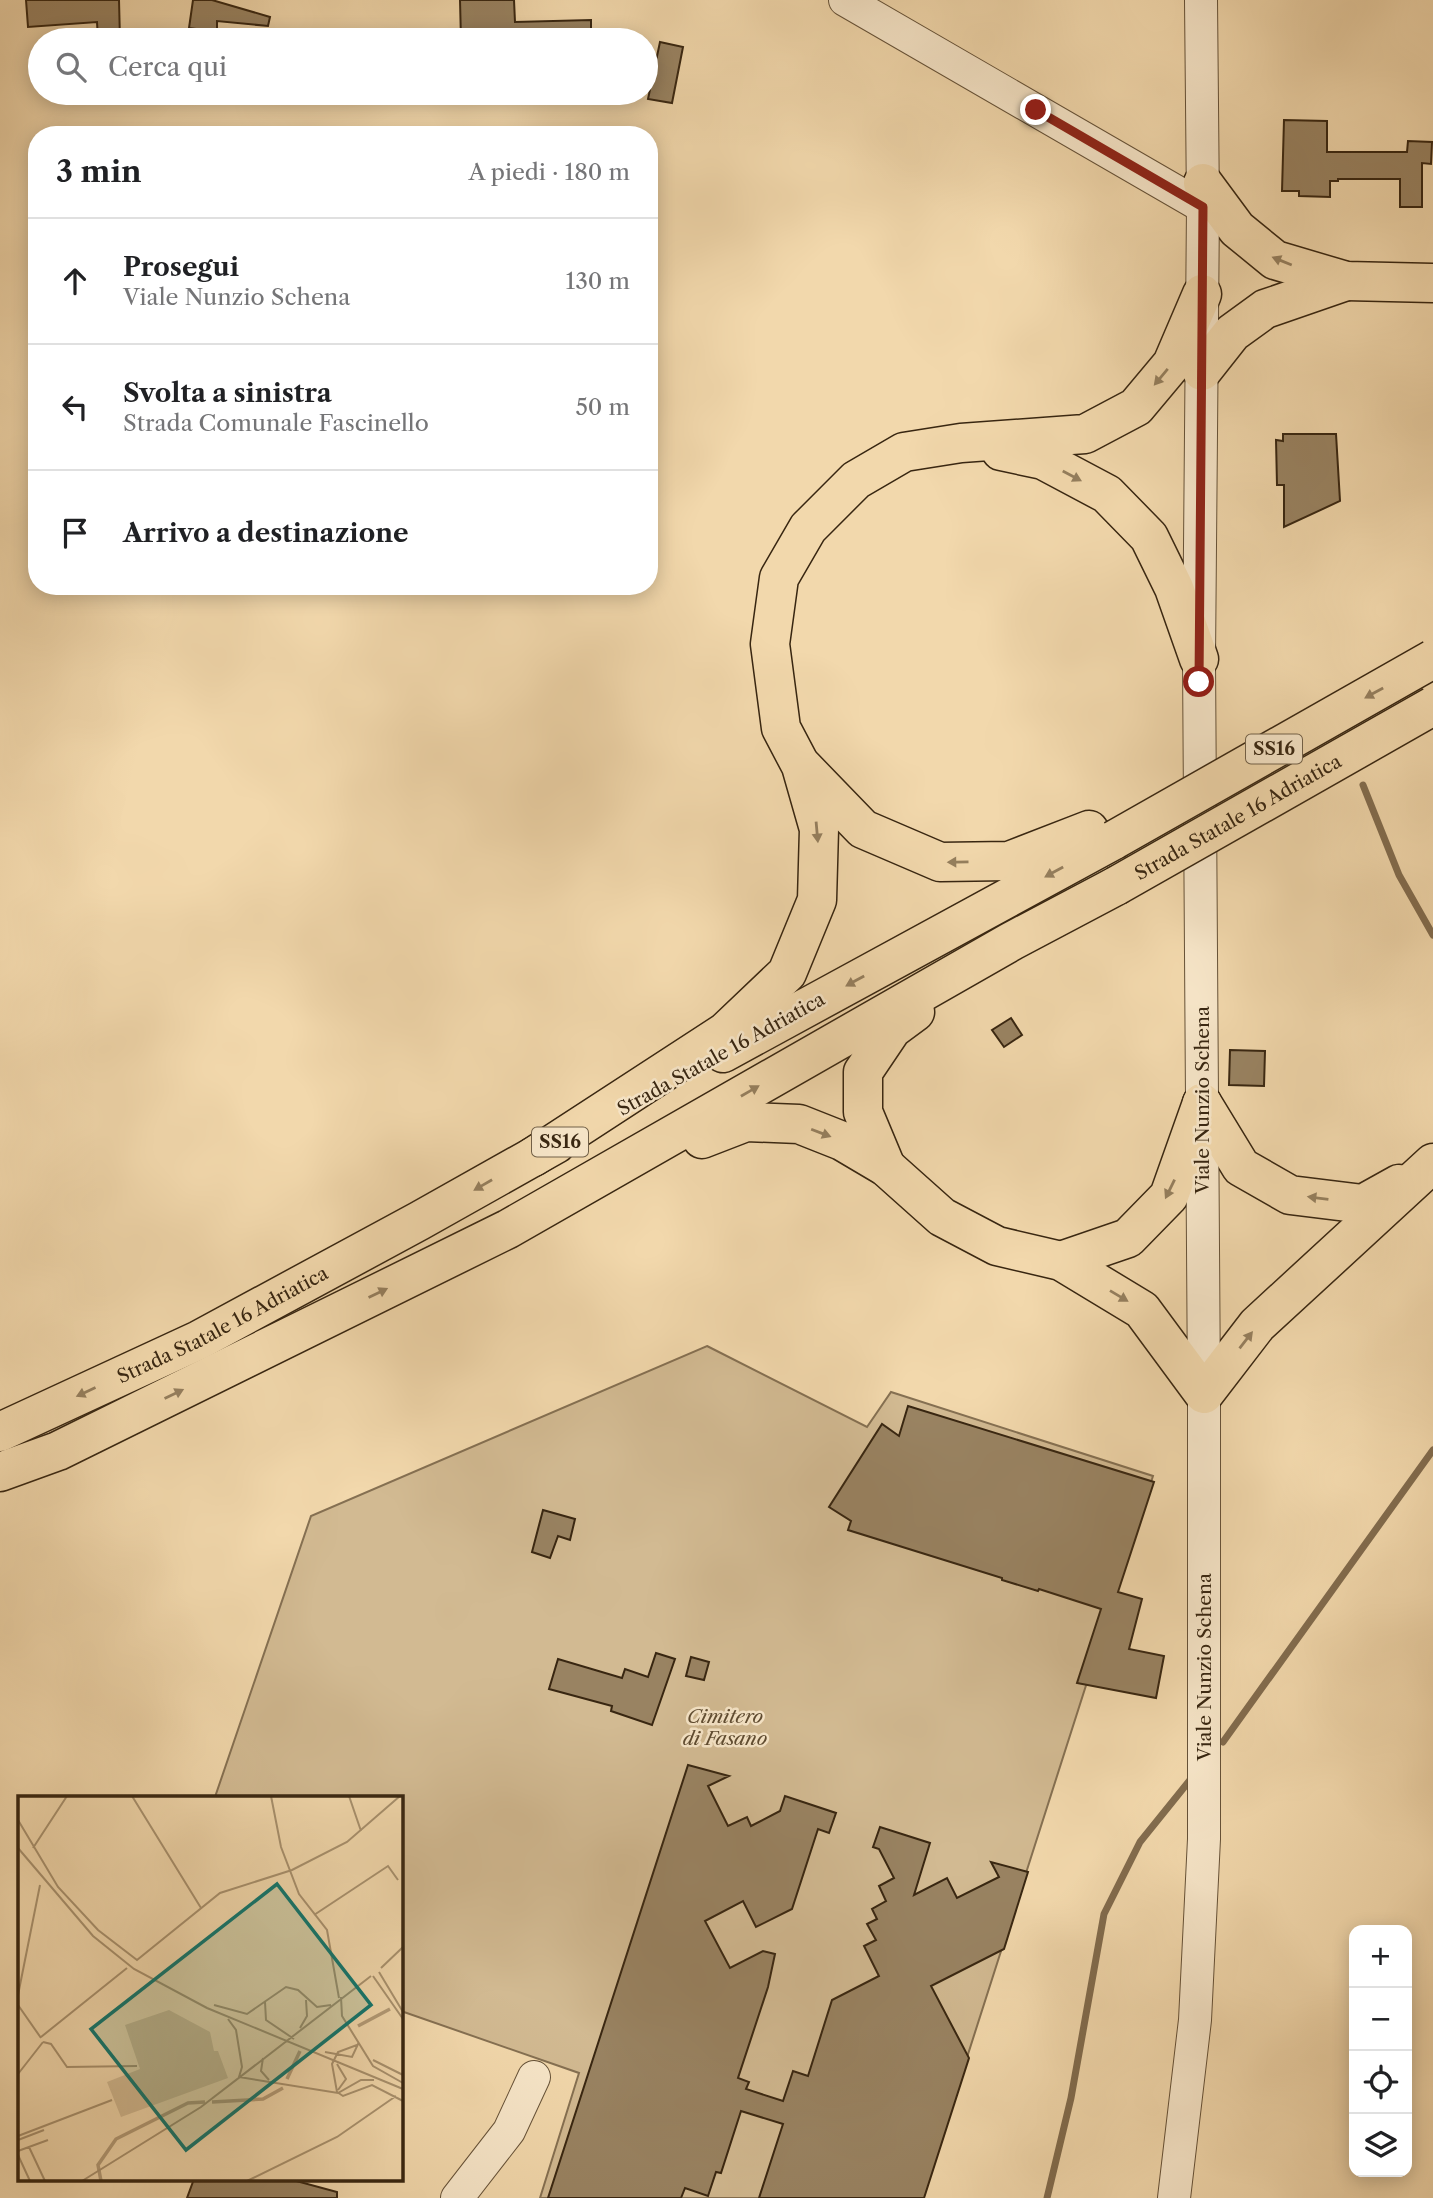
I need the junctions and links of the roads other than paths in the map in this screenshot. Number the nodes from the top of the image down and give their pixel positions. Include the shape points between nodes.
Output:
1 (845, 0) edge
2 (1201, 0) edge
3 (1203, 195) junction
4 (1346, 281) junction
5 (1433, 282) edge
6 (1202, 294) junction
7 (1202, 371) junction
8 (961, 443) junction
9 (1199, 659) junction
10 (1433, 659) edge
11 (1433, 706) edge
12 (802, 766) junction
13 (1115, 829) junction
14 (1012, 941) junction
15 (1202, 1103) junction
16 (533, 1157) junction
17 (1429, 1166) edge
18 (886, 1167) junction
19 (508, 1229) junction
20 (1061, 1261) junction
21 (1204, 1394) junction
22 (0, 1432) edge
23 (0, 1472) edge
24 (534, 2077) dead end
25 (457, 2198) edge
26 (1174, 2198) edge

1 - 3 street
2 - 3 street, Viale Nunzio Schena
4 -> 3 highway via 1275,260
3 - 6 street, Viale Nunzio Schena
4 - 5 highway
4 - 7 highway via 1265,309 1231,333
6 - 7 street, Viale Nunzio Schena
6 -> 8 highway via 1172,364 1136,407 1085,434
7 - 9 street, Viale Nunzio Schena
8 -> 9 highway via 1043,460 1107,494 1149,537
8 - 12 highway via 904,452 856,480 808,528 779,578 770,644 781,728
9 - 15 street, Viale Nunzio Schena
10 -> 13 highway, Strada Statale 16 Adriatica / SS16, bridge via 1261,756
11 - 14 highway, Strada Statale 16 Adriatica / SS16, bridge
13 -> 12 highway via 1009,861 940,862 863,830
12 -> 16 highway via 818,829 817,900 787,974 725,1032
13 -> 16 highway, Strada Statale 16 Adriatica / SS16
14 - 18 highway via 892,1028 863,1072 863,1112
19 -> 14 highway, Strada Statale 16 Adriatica / SS16
17 -> 15 highway via 1363,1204 1290,1195 1241,1167
15 -> 20 highway via 1169,1196 1128,1238
15 - 21 street, Viale Nunzio Schena
16 -> 22 highway, Strada Statale 16 Adriatica / SS16 via 199,1340
21 -> 17 highway via 1258,1325
19 -> 18 highway via 680,1147 746,1122 799,1124 842,1141
18 - 20 highway via 942,1217 997,1247
23 -> 19 highway, Strada Statale 16 Adriatica / SS16 via 58,1451
20 -> 21 highway via 1142,1310
21 - 26 street, Viale Nunzio Schena via 1204,1839 1195,2020
24 - 25 street via 509,2131

